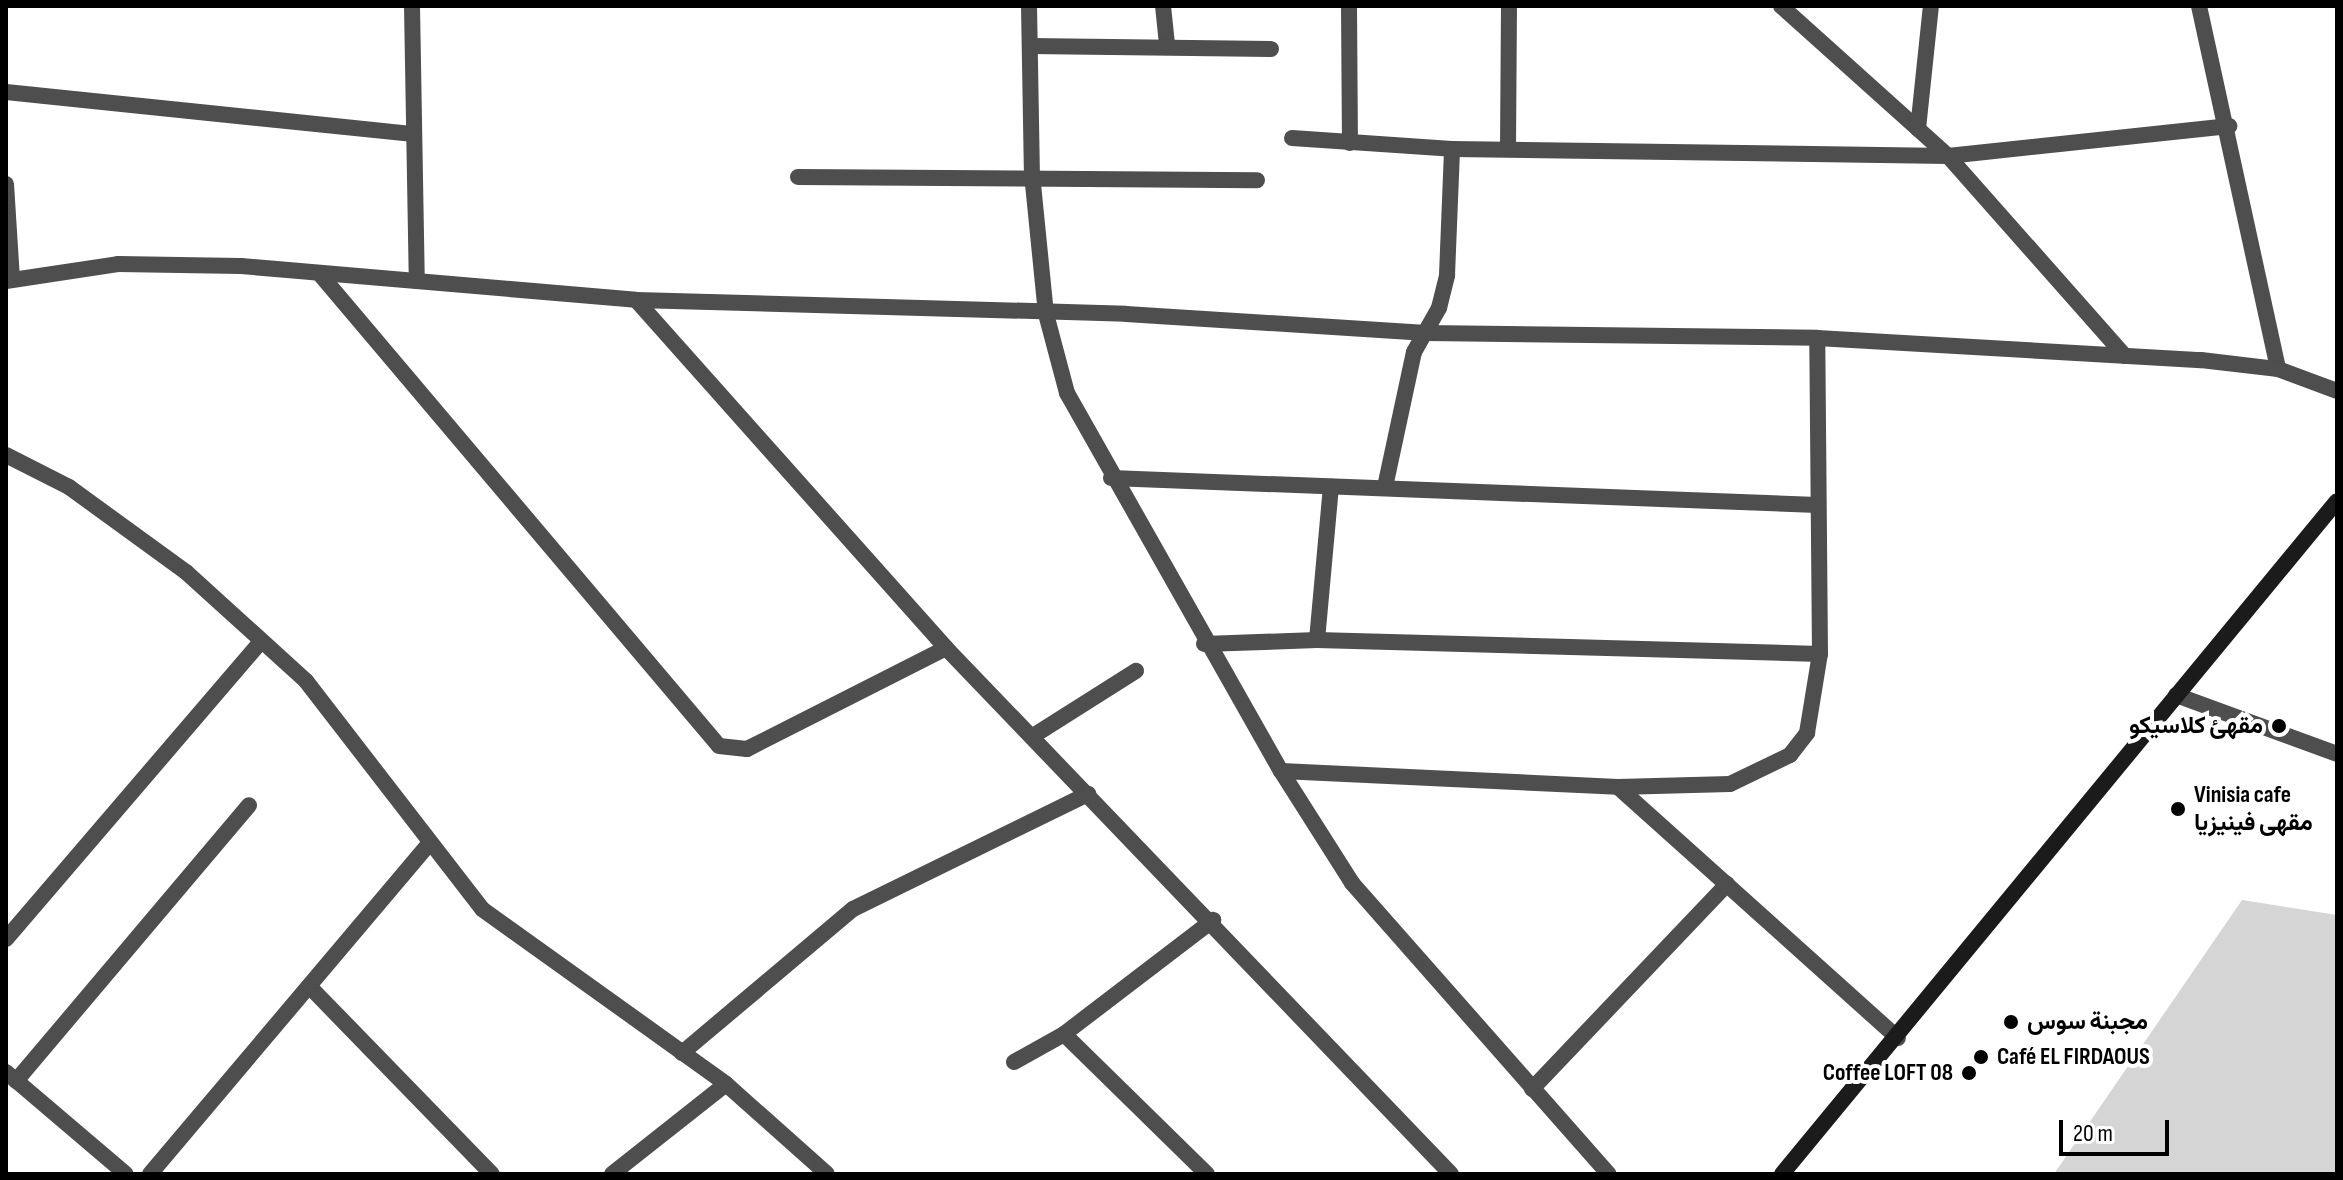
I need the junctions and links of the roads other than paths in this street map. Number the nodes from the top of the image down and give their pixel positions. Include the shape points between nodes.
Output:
1 (412, 6) edge
2 (1029, 6) edge
3 (1163, 6) edge
4 (1349, 6) edge
5 (1509, 6) edge
6 (1781, 6) edge
7 (1931, 6) edge
8 (2199, 6) edge
9 (1167, 43) junction
10 (1030, 46) junction
11 (1271, 49) dead end
12 (6, 92) edge
13 (2229, 126) junction
14 (1918, 129) junction
15 (414, 134) junction
16 (1292, 138) dead end
17 (1350, 143) junction
18 (1508, 147) junction
19 (1452, 149) junction
20 (1948, 156) junction
21 (1032, 174) junction
22 (798, 177) dead end
23 (1257, 180) dead end
24 (6, 184) edge
25 (319, 273) junction
26 (9, 280) edge
27 (417, 281) junction
28 (636, 300) junction
29 (1046, 314) junction
30 (1426, 333) junction
31 (1817, 338) junction
32 (2125, 356) junction
33 (2278, 369) junction
34 (2337, 391) edge
35 (6, 455) edge
36 (1111, 478) junction
37 (1331, 487) junction
38 (1385, 487) junction
39 (2337, 501) edge
40 (1817, 505) junction
41 (1317, 640) junction
42 (260, 643) junction
43 (1204, 644) junction
44 (946, 648) junction
45 (1820, 654) junction
46 (1136, 671) dead end
47 (2176, 695) junction
48 (1033, 736) junction
49 (2337, 754) edge
50 (1281, 771) junction
51 (1618, 787) junction
52 (1088, 794) junction
53 (249, 805) dead end
54 (430, 843) junction
55 (1727, 884) junction
56 (1213, 920) junction
57 (6, 939) edge
58 (309, 986) junction
59 (1064, 1034) junction
60 (1898, 1038) junction
61 (682, 1053) junction
62 (1014, 1062) dead end
63 (11, 1077) edge
64 (726, 1084) junction
65 (1532, 1089) junction
66 (1792, 1170) edge
67 (126, 1174) edge
68 (150, 1174) edge
69 (492, 1174) edge
70 (612, 1174) edge
71 (827, 1174) edge
72 (1207, 1174) edge
73 (1451, 1174) edge
74 (1609, 1174) edge

1 - 15 street
2 - 10 street
3 - 9 street
4 - 17 street
5 - 18 street
6 - 14 street
7 - 14 street
8 - 13 street
9 - 10 street
9 - 11 street
10 - 21 street
12 - 15 street
13 - 20 street
13 - 33 street
14 - 20 street
15 - 27 street
16 - 17 street
17 - 19 street
18 - 19 street
18 - 20 street
19 - 30 street via 1447,275
20 - 32 street
21 - 22 street
21 - 23 street
21 - 29 street
24 - 26 street
25 - 26 street via 118,264
25 - 27 street
25 - 44 street via 719,746 747,749
27 - 28 street
28 - 29 street
28 - 44 street
29 - 30 street
29 - 36 street via 1067,393
30 - 31 street
30 - 38 street via 1414,352
31 - 32 street
31 - 40 street
32 - 33 street
33 - 34 street
35 - 42 street via 129,525
36 - 37 street
36 - 43 street
37 - 38 street
37 - 41 street
38 - 40 street
39 - 47 main road
40 - 45 street
41 - 43 street
41 - 45 street
42 - 54 street via 324,702
42 - 57 street
43 - 50 street
44 - 48 street
45 - 51 street via 1807,733 1769,771 1730,784
46 - 48 street
47 - 49 street
47 - 60 main road
48 - 52 street
50 - 51 street
50 - 65 street via 1352,883
51 - 55 street
52 - 56 street
52 - 61 street via 853,909
53 - 63 street
54 - 58 street
54 - 61 street via 482,909
55 - 60 street
55 - 65 street
56 - 59 street
56 - 73 street
58 - 68 street
58 - 69 street
59 - 62 street
59 - 72 street
60 - 66 main road
61 - 64 street
63 - 67 street
64 - 70 street
64 - 71 street
65 - 74 street

